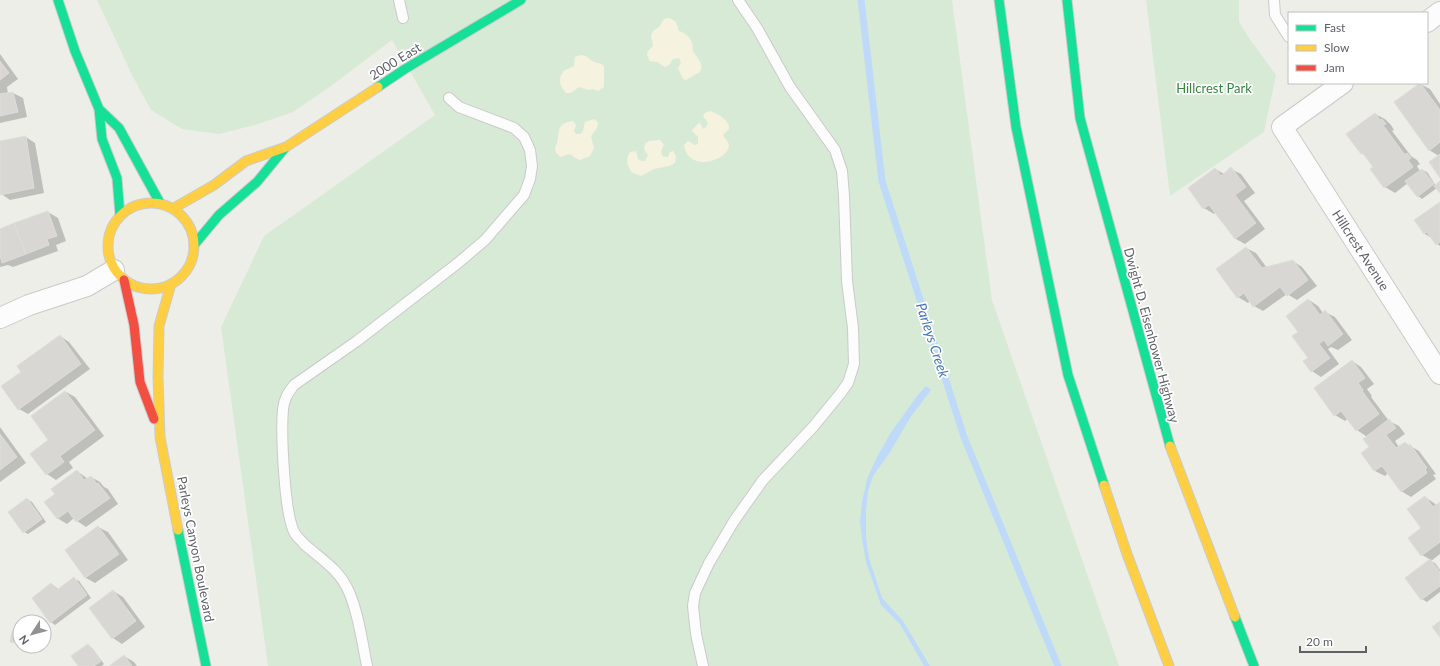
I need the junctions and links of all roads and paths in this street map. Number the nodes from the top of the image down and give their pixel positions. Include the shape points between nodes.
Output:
1 (58, 0) edge
2 (399, 0) edge
3 (521, 0) edge
4 (738, 0) edge
5 (999, 0) edge
6 (1067, 0) edge
7 (1274, 0) edge
8 (1440, 12) edge
9 (403, 18) dead end
10 (1428, 21) edge
11 (1288, 35) edge
12 (1332, 86) edge
13 (449, 98) dead end
14 (99, 109) junction
15 (286, 147) junction
16 (160, 203) junction
17 (174, 208) junction
18 (120, 215) junction
19 (194, 245) junction
20 (119, 275) junction
21 (171, 284) junction
22 (0, 318) edge
23 (1440, 374) edge
24 (160, 437) junction
25 (206, 666) edge
26 (367, 666) edge
27 (703, 666) edge
28 (1169, 666) edge
29 (1254, 666) edge

1 - 14 main road
2 - 9 lane
3 - 15 main road, 2000 East via 405,69
4 - 27 lane via 790,87 835,150 842,171 854,364 848,383 840,394 763,480 709,563 695,594 693,606
5 - 28 main road via 1016,126 1068,375 1127,554
6 - 29 main road, Dwight D. Eisenhower Highway via 1080,118 1167,439
7 - 11 lane via 1275,15
8 - 10 street
12 - 23 street, Hillcrest Avenue via 1282,127
13 - 26 lane via 459,107 514,128 524,137 530,150 532,166 524,195 485,240 458,263 357,341 294,385 287,394 283,408 283,469 289,521 295,535 341,577 352,600
14 - 16 main road via 119,128
14 - 18 main road via 102,139 117,178
15 - 17 main road, 2000 East via 246,161 214,185
15 - 19 main road, 2000 East via 257,182 219,215
16 - 17 main road
16 - 18 main road via 146,202 131,206
17 - 19 main road via 185,218 192,231
18 - 20 main road via 111,227 107,241 108,256
19 - 21 main road via 193,259 186,271
20 - 21 main road via 136,287 150,290
20 - 22 street via 29,305
20 - 24 main road, Parleys Canyon Boulevard via 134,325 140,382
21 - 24 main road, Parleys Canyon Boulevard via 159,326
24 - 25 main road, Parleys Canyon Boulevard

